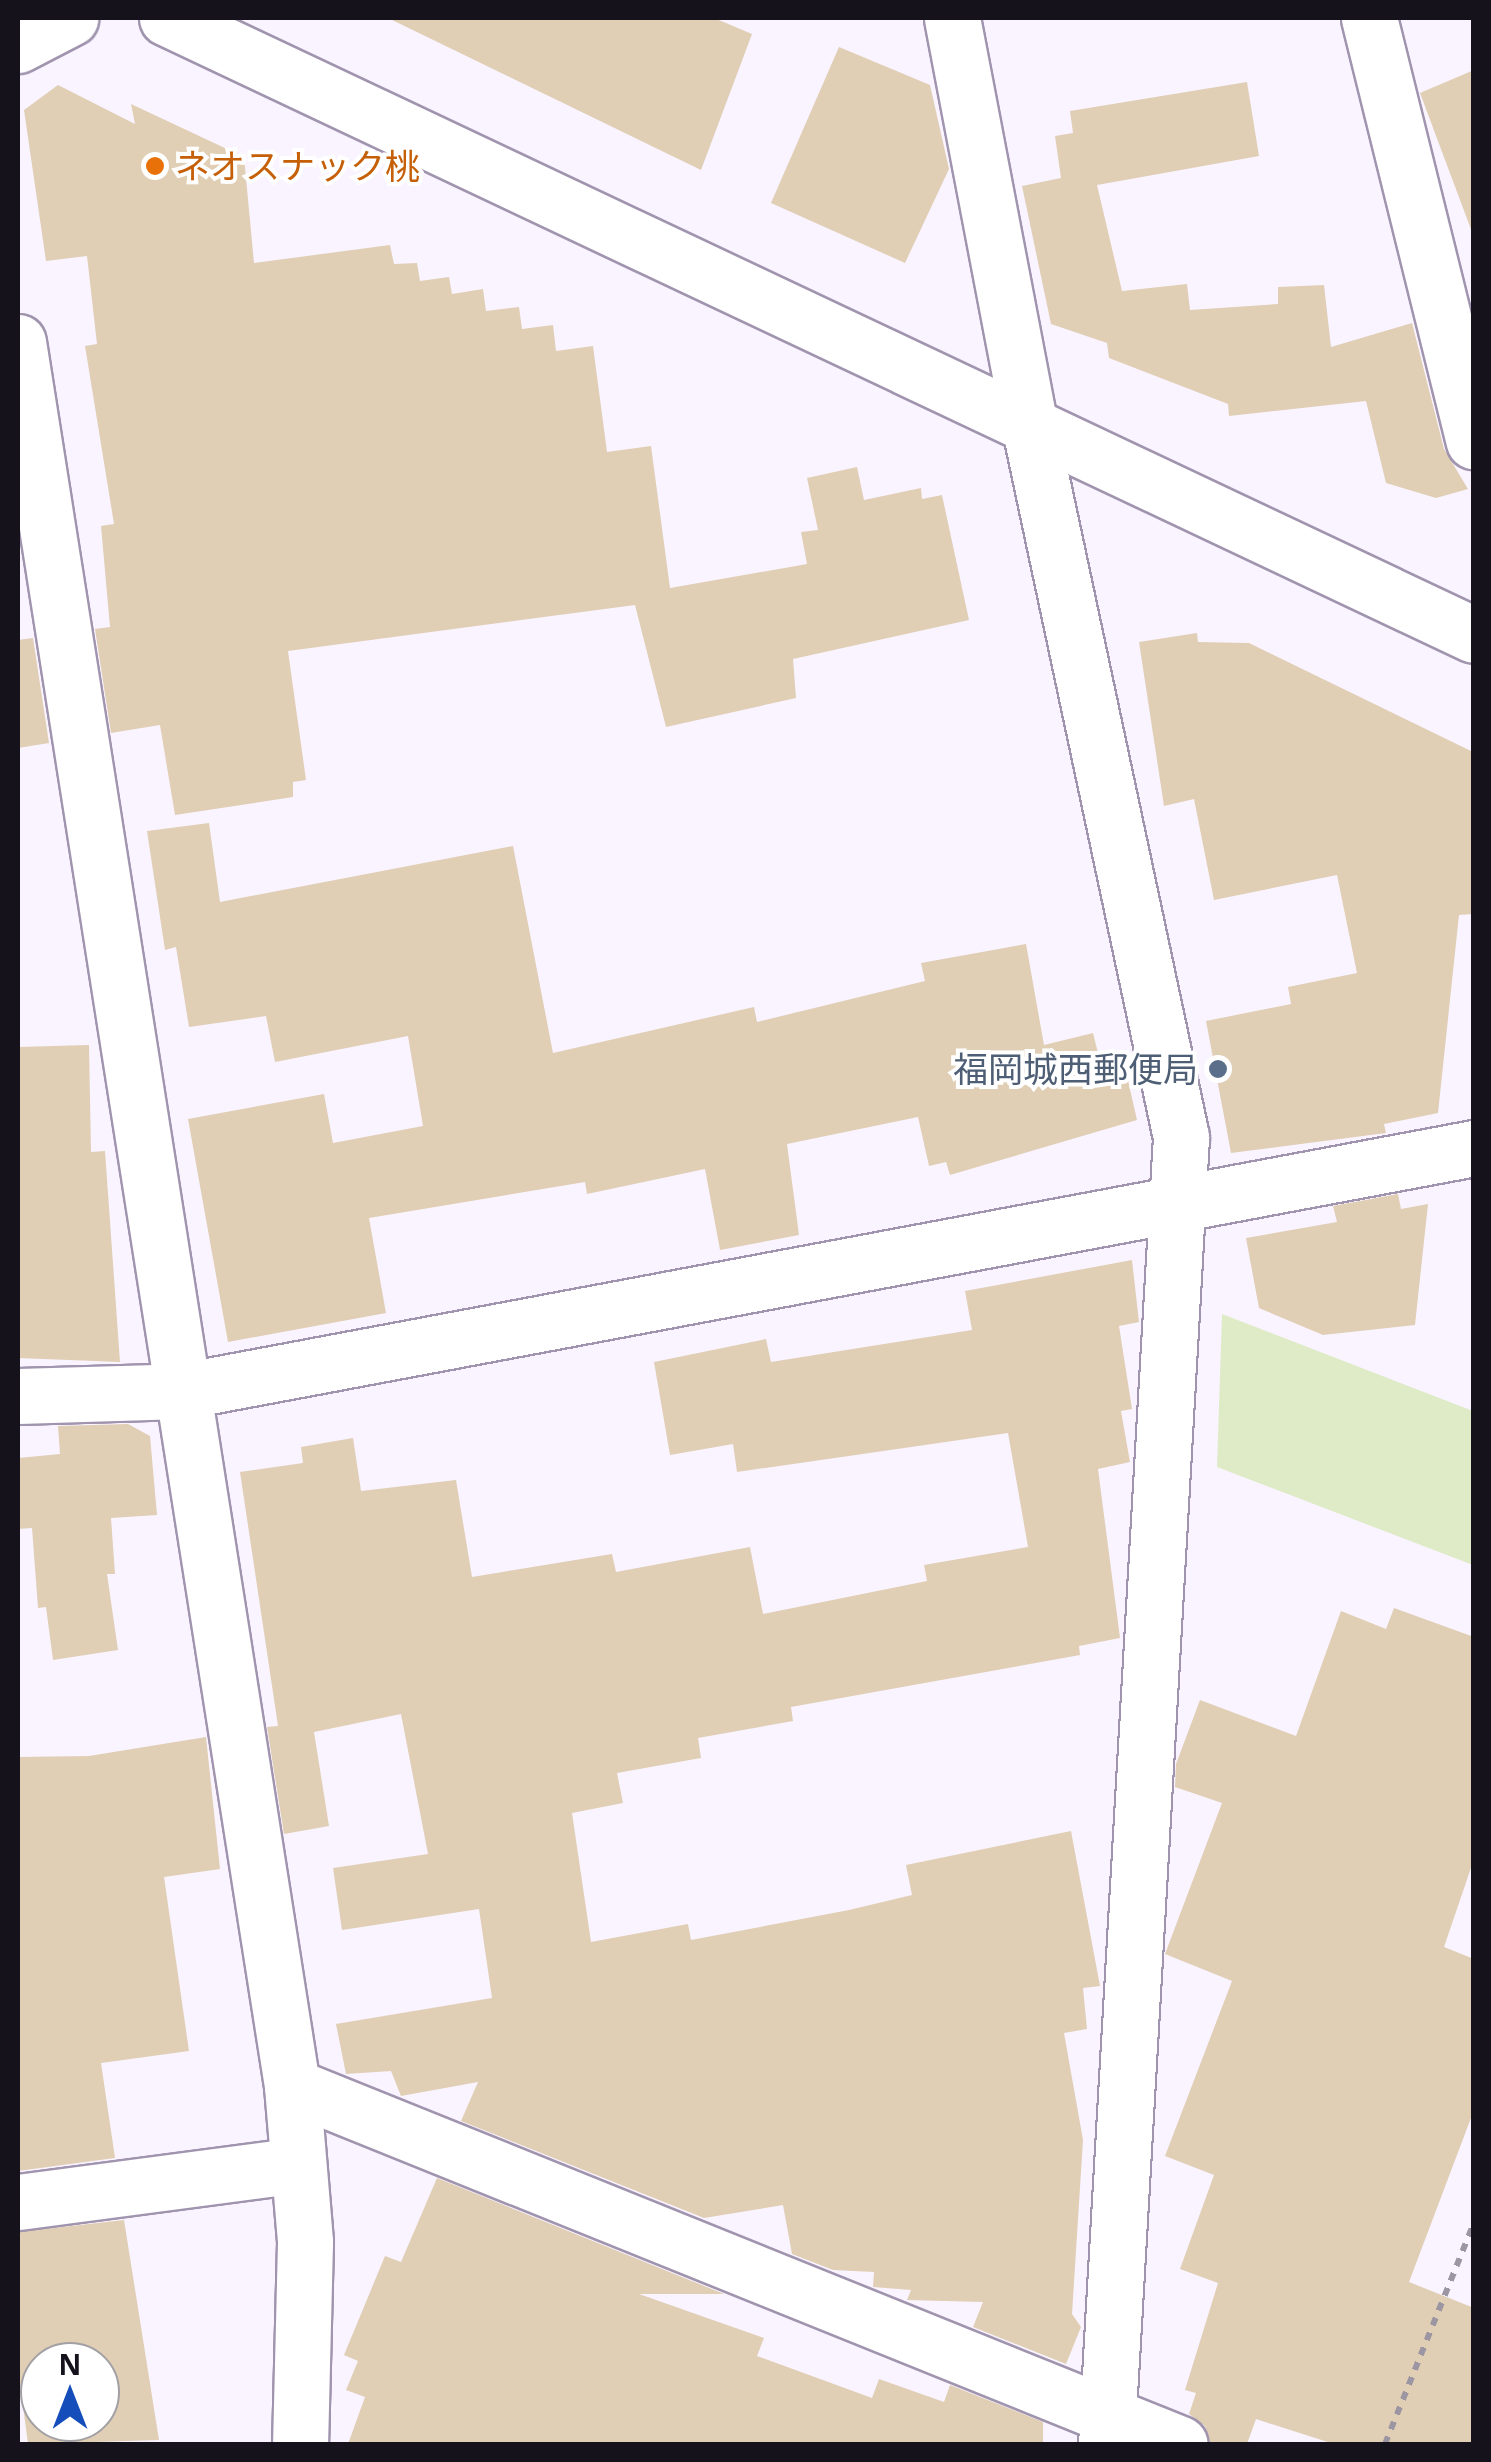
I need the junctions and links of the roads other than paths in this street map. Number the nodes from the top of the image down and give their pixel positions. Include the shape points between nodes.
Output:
1 (70, 18) edge
2 (167, 18) edge
3 (952, 18) edge
4 (1369, 18) edge
5 (18, 46) edge
6 (18, 342) edge
7 (1030, 428) junction
8 (1474, 441) edge
9 (1474, 635) edge
10 (1474, 1148) edge
11 (1182, 1204) junction
12 (182, 1390) junction
13 (18, 1396) edge
14 (292, 2086) junction
15 (298, 2165) junction
16 (18, 2202) edge
17 (1107, 2430) edge
18 (300, 2444) edge
19 (1180, 2444) edge

1 - 5 street
2 - 7 street
3 - 7 street
4 - 8 street
6 - 12 street
7 - 9 street
7 - 11 street via 1181,1137
10 - 11 street
11 - 12 street
11 - 17 street
12 - 13 street
12 - 14 street
14 - 15 street
14 - 17 street
15 - 16 street
15 - 18 street
17 - 19 street

